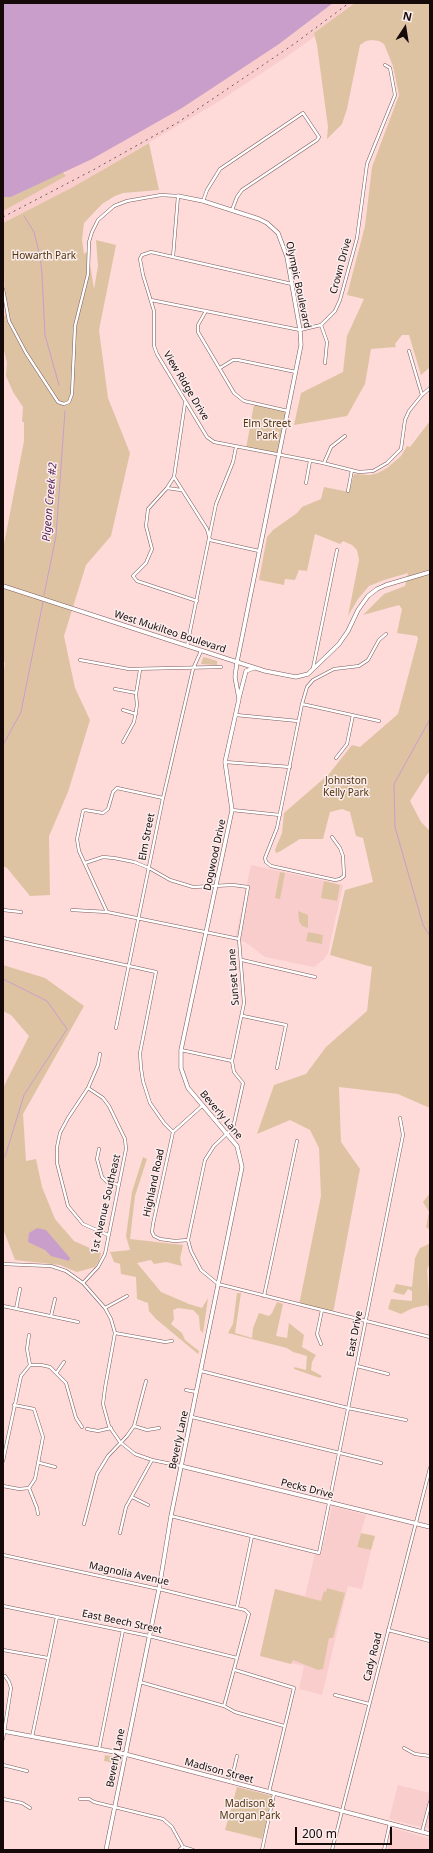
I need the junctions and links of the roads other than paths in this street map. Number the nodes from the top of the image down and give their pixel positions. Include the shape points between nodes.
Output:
1 (385, 65) dead end
2 (178, 196) junction
3 (203, 201) junction
4 (232, 210) junction
5 (173, 257) junction
6 (292, 284) junction
7 (3, 289) edge
8 (151, 300) junction
9 (206, 311) junction
10 (321, 325) junction
11 (300, 330) junction
12 (409, 351) dead end
13 (324, 363) dead end
14 (220, 368) junction
15 (296, 372) junction
16 (430, 388) edge
17 (422, 395) junction
18 (185, 402) junction
19 (288, 411) junction
20 (345, 436) dead end
21 (236, 447) junction
22 (280, 455) junction
23 (310, 461) junction
24 (324, 463) junction
25 (352, 470) junction
26 (174, 477) junction
27 (306, 484) dead end
28 (167, 488) junction
29 (181, 490) junction
30 (348, 491) dead end
31 (210, 540) junction
32 (337, 550) dead end
33 (259, 551) junction
34 (430, 572) edge
35 (3, 586) edge
36 (197, 601) junction
37 (386, 634) dead end
38 (187, 646) junction
39 (201, 651) junction
40 (80, 660) dead end
41 (237, 662) junction
42 (221, 668) dead end
43 (255, 668) junction
44 (193, 669) junction
45 (140, 670) junction
46 (313, 670) junction
47 (115, 689) dead end
48 (136, 693) junction
49 (239, 699) junction
50 (302, 704) junction
51 (122, 710) dead end
52 (136, 714) junction
53 (353, 715) junction
54 (236, 716) junction
55 (298, 721) junction
56 (379, 721) dead end
57 (123, 742) dead end
58 (336, 758) dead end
59 (225, 762) junction
60 (290, 767) junction
61 (163, 798) junction
62 (232, 810) junction
63 (280, 815) junction
64 (332, 838) dead end
65 (85, 863) junction
66 (149, 868) junction
67 (217, 886) junction
68 (3, 910) edge
69 (72, 910) dead end
70 (20, 912) dead end
71 (107, 912) junction
72 (139, 918) junction
73 (207, 932) junction
74 (3, 938) edge
75 (239, 939) junction
76 (242, 960) junction
77 (129, 965) junction
78 (315, 977) dead end
79 (243, 1016) junction
80 (116, 1028) dead end
81 (181, 1050) junction
82 (100, 1054) dead end
83 (232, 1061) junction
84 (277, 1068) dead end
85 (88, 1088) junction
86 (203, 1105) junction
87 (400, 1118) dead end
88 (173, 1132) junction
89 (228, 1134) junction
90 (296, 1141) dead end
91 (99, 1149) dead end
92 (119, 1185) junction
93 (108, 1235) junction
94 (188, 1240) junction
95 (3, 1264) edge
96 (83, 1283) junction
97 (218, 1284) junction
98 (20, 1289) dead end
99 (127, 1296) dead end
100 (264, 1296) junction
101 (55, 1299) dead end
102 (3, 1306) edge
103 (105, 1308) junction
104 (16, 1309) junction
105 (322, 1310) junction
106 (52, 1316) junction
107 (366, 1320) junction
108 (78, 1322) dead end
109 (115, 1333) junction
110 (29, 1335) dead end
111 (430, 1337) edge
112 (172, 1341) dead end
113 (321, 1344) dead end
114 (64, 1362) dead end
115 (30, 1365) junction
116 (356, 1366) junction
117 (201, 1371) junction
118 (57, 1372) junction
119 (388, 1374) dead end
120 (146, 1381) dead end
121 (186, 1390) dead end
122 (196, 1392) junction
123 (14, 1405) junction
124 (348, 1408) junction
125 (192, 1417) junction
126 (406, 1420) dead end
127 (134, 1426) junction
128 (82, 1428) dead end
129 (111, 1428) junction
130 (159, 1428) dead end
131 (87, 1429) dead end
132 (120, 1442) junction
133 (339, 1453) junction
134 (152, 1460) junction
135 (3, 1461) edge
136 (40, 1463) junction
137 (381, 1463) dead end
138 (181, 1466) junction
139 (55, 1467) dead end
140 (430, 1468) edge
141 (3, 1486) edge
142 (29, 1488) junction
143 (132, 1497) junction
144 (329, 1502) junction
145 (148, 1505) dead end
146 (38, 1514) dead end
147 (171, 1516) junction
148 (415, 1523) junction
149 (84, 1524) dead end
150 (430, 1527) edge
151 (120, 1533) dead end
152 (252, 1536) junction
153 (3, 1555) edge
154 (160, 1589) junction
155 (3, 1606) edge
156 (237, 1607) junction
157 (56, 1617) junction
158 (123, 1630) junction
159 (388, 1630) junction
160 (150, 1636) junction
161 (430, 1641) edge
162 (3, 1650) edge
163 (48, 1658) junction
164 (238, 1658) junction
165 (235, 1670) junction
166 (5, 1676) dead end
167 (140, 1682) junction
168 (335, 1695) dead end
169 (369, 1704) junction
170 (224, 1706) junction
171 (284, 1726) junction
172 (4, 1731) edge
173 (32, 1737) junction
174 (3, 1739) edge
175 (404, 1748) dead end
176 (99, 1750) junction
177 (125, 1754) junction
178 (237, 1756) dead end
179 (430, 1756) edge
180 (3, 1765) edge
181 (27, 1771) dead end
182 (231, 1782) junction
183 (268, 1792) junction
184 (3, 1799) edge
185 (80, 1799) dead end
186 (430, 1802) edge
187 (115, 1806) junction
188 (30, 1808) dead end
189 (342, 1811) junction
190 (390, 1823) junction
191 (422, 1832) junction
192 (430, 1834) edge
193 (183, 1847) junction
194 (106, 1850) edge
195 (179, 1850) edge
196 (194, 1850) edge
197 (262, 1850) edge
198 (332, 1850) edge
199 (384, 1850) edge

1 - 10 street, Crown Drive via 390,68 395,95 367,164 358,238 340,300 335,311
2 - 3 street, Olympic Boulevard
2 - 5 street
2 - 7 street, Olympic Boulevard via 161,195 128,201 114,206 98,220 89,242 88,274 75,326 72,394 69,402 58,402 26,353 9,321
3 - 4 street, Olympic Boulevard
3 - 4 street via 211,181 220,168 303,113 319,137 317,140 242,190
4 - 6 street, Olympic Boulevard via 263,221 278,233 284,246
5 - 6 street, View Ridge Drive
5 - 8 street, View Ridge Drive via 151,252 142,255 143,275
6 - 11 street, Olympic Boulevard
8 - 9 street
8 - 18 street, View Ridge Drive via 154,311 154,346
9 - 11 street
9 - 14 street via 198,325 198,332
10 - 11 street
10 - 13 street via 327,342
11 - 15 street, Olympic Boulevard via 301,346
12 - 17 street
14 - 15 street via 233,360 238,360
14 - 19 street via 234,393 244,401
15 - 19 street, Olympic Boulevard
16 - 17 street, View Ridge Drive
17 - 25 street, View Ridge Drive via 405,420 403,443 397,455 373,471
18 - 21 street, View Ridge Drive via 207,437 214,442
18 - 26 street
19 - 22 street, Olympic Boulevard
20 - 24 street via 331,447
21 - 22 street, View Ridge Drive
21 - 31 street via 233,462 216,504
22 - 23 street, View Ridge Drive
22 - 33 street, Olympic Boulevard
23 - 24 street, View Ridge Drive
23 - 27 street
24 - 25 street, View Ridge Drive
25 - 30 street
26 - 28 street
26 - 29 street
28 - 29 street
28 - 36 street via 148,509 146,526 152,549 146,563 135,574 134,579
29 - 31 street via 207,529
31 - 33 street
31 - 36 street
32 - 46 street
33 - 41 street, Olympic Boulevard
34 - 46 street, West Mukilteo Boulevard via 386,585 368,596 339,644
35 - 38 street, West Mukilteo Boulevard
36 - 38 street
37 - 50 street via 379,640 368,660 359,666 334,669 313,680 307,687
38 - 39 street, West Mukilteo Boulevard
39 - 41 street, West Mukilteo Boulevard
39 - 44 street, Elm Street
40 - 45 street
41 - 43 street, West Mukilteo Boulevard
41 - 49 street, Dogwood Drive via 235,678
42 - 44 street
43 - 46 street, West Mukilteo Boulevard via 296,677
43 - 49 street via 246,671
44 - 45 street
44 - 61 street, Elm Street
45 - 48 street
47 - 48 street
48 - 52 street
49 - 54 street, Dogwood Drive
50 - 53 street
50 - 55 street
51 - 52 street
52 - 57 street via 132,728
53 - 56 street
53 - 58 street via 347,744
54 - 55 street
54 - 59 street, Dogwood Drive
55 - 60 street
59 - 60 street
59 - 62 street, Dogwood Drive
60 - 63 street
61 - 65 street via 116,789 108,809 103,813 83,811 77,839
61 - 66 street, Elm Street
62 - 63 street
62 - 67 street, Dogwood Drive
63 - 64 street via 265,858 271,866 340,879 344,876 343,856
65 - 66 street via 102,857 134,862
65 - 71 street
66 - 67 street via 181,885 204,888
66 - 72 street, Elm Street
67 - 73 street, Dogwood Drive
67 - 75 street, Sunset Lane via 248,887
68 - 70 street
69 - 71 street
71 - 72 street
72 - 73 street
72 - 77 street, Elm Street
73 - 75 street
73 - 81 street, Dogwood Drive
74 - 77 street
75 - 76 street, Sunset Lane
76 - 78 street
76 - 79 street, Sunset Lane
77 - 80 street, Elm Street
77 - 88 street via 156,972 140,1052 142,1081 155,1112
79 - 83 street, Sunset Lane
79 - 84 street via 286,1025
81 - 83 street
81 - 86 street, Beverly Lane via 182,1068 188,1088
82 - 85 street
83 - 89 street via 234,1072 243,1084 234,1128
85 - 92 street, 1st Avenue Southeast via 110,1106 125,1139 126,1149
85 - 93 street via 60,1133 57,1163 68,1206 83,1224
86 - 88 street
86 - 89 street, Beverly Lane
87 - 107 street, East Drive via 403,1135
88 - 94 street, Highland Road via 152,1232 160,1239
89 - 94 street via 214,1146 205,1160
89 - 97 street, Beverly Lane via 237,1146 242,1167
90 - 100 street
91 - 92 street via 97,1159 102,1177 107,1182
92 - 93 street, 1st Avenue Southeast
93 - 96 street, 1st Avenue Southeast via 105,1254 98,1267
94 - 97 street via 201,1270
95 - 96 street via 51,1266 66,1271
96 - 103 street
97 - 100 street
97 - 117 street, Beverly Lane
98 - 104 street
99 - 103 street
100 - 105 street
101 - 106 street
102 - 104 street
103 - 109 street
104 - 106 street
105 - 107 street
105 - 113 street via 316,1334
106 - 108 street
107 - 111 street
107 - 116 street, East Drive
109 - 112 street
109 - 129 street via 104,1404
110 - 115 street via 27,1349
114 - 118 street
115 - 118 street via 50,1367
115 - 123 street via 21,1376
116 - 119 street
116 - 124 street, East Drive
117 - 122 street, Beverly Lane
117 - 124 street
118 - 128 street via 66,1383 76,1418
120 - 127 street
121 - 122 street
122 - 125 street, Beverly Lane
123 - 135 street
123 - 136 street via 34,1409 43,1437
124 - 126 street
124 - 133 street, East Drive
125 - 133 street
125 - 138 street, Beverly Lane
127 - 130 street via 147,1430
127 - 132 street
129 - 131 street via 98,1431
129 - 132 street
132 - 134 street via 135,1454
132 - 149 street via 97,1474
133 - 137 street
133 - 144 street, East Drive
134 - 138 street
134 - 143 street
136 - 139 street
136 - 142 street
138 - 144 street, Pecks Drive
138 - 147 street, Beverly Lane
140 - 148 street, Cady Road
141 - 142 street
142 - 146 street
143 - 145 street
143 - 151 street via 126,1507
144 - 148 street, Pecks Drive
144 - 152 street, East Drive via 319,1553
147 - 152 street
147 - 154 street, Beverly Lane
148 - 150 street, Pecks Drive
148 - 159 street, Cady Road
152 - 156 street
153 - 154 street, Magnolia Avenue
154 - 156 street, Magnolia Avenue
154 - 160 street, Beverly Lane
155 - 157 street, East Beech Street
156 - 164 street, Magnolia Avenue via 249,1614
157 - 158 street, East Beech Street
157 - 163 street
158 - 160 street, East Beech Street
158 - 176 street
159 - 161 street
159 - 169 street, Cady Road
160 - 164 street, East Beech Street
160 - 167 street, Beverly Lane
162 - 163 street
163 - 173 street
164 - 165 street
165 - 170 street
165 - 171 street via 294,1688
166 - 172 street via 11,1688
167 - 170 street
167 - 177 street, Beverly Lane
168 - 169 street
169 - 189 street, Cady Road
170 - 171 street via 235,1712
171 - 183 street
172 - 173 street, Madison Street
172 - 174 street
173 - 176 street, Madison Street
175 - 179 street via 415,1754
176 - 177 street, Madison Street
177 - 182 street, Madison Street
177 - 187 street, Beverly Lane
178 - 182 street
180 - 181 street
182 - 183 street, Madison Street
183 - 189 street, Madison Street
183 - 197 street via 276,1794
184 - 188 street via 22,1803
185 - 187 street
186 - 191 street
187 - 193 street via 163,1819 172,1827
187 - 194 street, Beverly Lane
189 - 190 street, Madison Street
189 - 198 street, Cady Road
190 - 191 street, Madison Street
190 - 199 street
191 - 192 street, Madison Street
193 - 195 street
193 - 196 street

